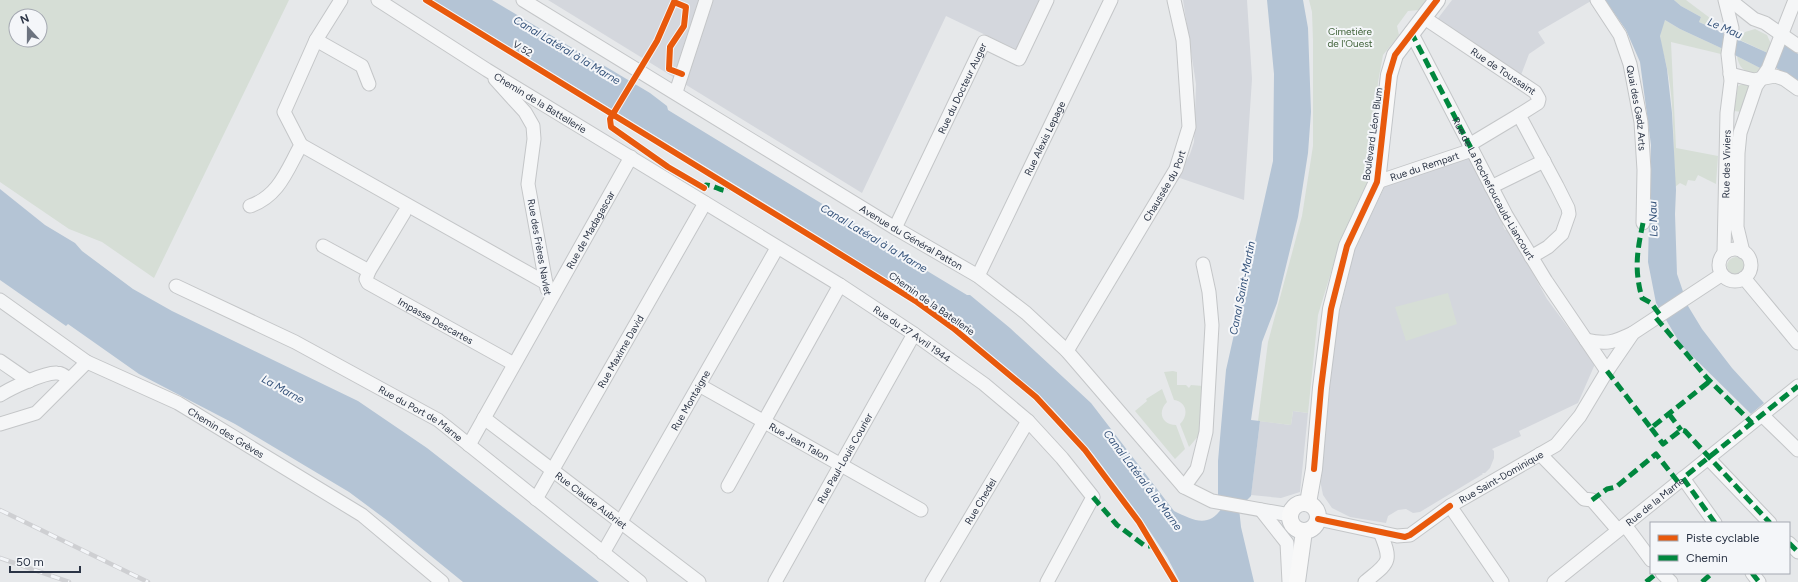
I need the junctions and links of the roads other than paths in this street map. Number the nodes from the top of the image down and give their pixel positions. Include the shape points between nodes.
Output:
1 (341, 0) edge
2 (378, 0) edge
3 (523, 0) edge
4 (706, 0) edge
5 (1048, 0) edge
6 (1111, 0) edge
7 (1174, 0) edge
8 (1437, 0) edge
9 (1597, 0) edge
10 (1725, 0) edge
11 (1730, 0) edge
12 (1795, 0) edge
13 (1423, 17) junction
14 (1754, 19) junction
15 (1411, 32) junction
16 (1732, 33) junction
17 (316, 40) junction
18 (1780, 40) junction
19 (1798, 46) edge
20 (487, 70) junction
21 (1730, 74) junction
22 (1765, 74) junction
23 (368, 84) dead end
24 (1798, 89) edge
25 (676, 92) junction
26 (1519, 115) junction
27 (301, 145) junction
28 (1470, 147) junction
29 (631, 157) junction
30 (1544, 161) junction
31 (1377, 182) junction
32 (1491, 187) junction
33 (705, 203) junction
34 (250, 206) dead end
35 (404, 213) dead end
36 (1643, 223) dead end
37 (895, 228) junction
38 (323, 246) dead end
39 (777, 248) junction
40 (1743, 252) junction
41 (1724, 253) junction
42 (1532, 258) junction
43 (1203, 264) dead end
44 (369, 271) junction
45 (1721, 275) junction
46 (978, 276) junction
47 (1744, 278) junction
48 (546, 283) junction
49 (840, 285) junction
50 (176, 286) dead end
51 (0, 300) edge
52 (550, 301) junction
53 (1633, 333) junction
54 (914, 334) junction
55 (1586, 340) junction
56 (1798, 343) edge
57 (1068, 351) junction
58 (0, 362) edge
59 (87, 362) junction
60 (514, 364) junction
61 (1607, 372) junction
62 (68, 379) junction
63 (29, 381) junction
64 (699, 385) junction
65 (1798, 386) edge
66 (0, 395) edge
67 (1762, 415) junction
68 (484, 418) junction
69 (1028, 421) junction
70 (763, 422) junction
71 (0, 424) edge
72 (469, 445) junction
73 (1798, 450) edge
74 (1540, 454) junction
75 (1708, 458) junction
76 (840, 465) junction
77 (553, 470) junction
78 (1683, 478) junction
79 (728, 486) dead end
80 (1184, 487) junction
81 (536, 499) junction
82 (1308, 503) junction
83 (1450, 506) junction
84 (1257, 509) junction
85 (921, 510) dead end
86 (1290, 515) junction
87 (1318, 519) junction
88 (621, 522) junction
89 (1714, 522) edge
90 (1769, 522) edge
91 (1621, 528) junction
92 (1304, 531) junction
93 (1380, 532) junction
94 (1790, 544) edge
95 (1798, 552) edge
96 (603, 553) junction
97 (1650, 559) edge
98 (1663, 574) edge
99 (1753, 574) edge
100 (442, 582) edge
101 (640, 582) edge
102 (699, 582) edge
103 (775, 582) edge
104 (932, 582) edge
105 (1047, 582) edge
106 (1289, 582) edge
107 (1297, 582) edge
108 (1365, 582) edge
109 (1502, 582) edge
110 (1554, 582) edge
111 (1671, 582) edge
112 (1759, 582) edge

1 - 17 street
2 - 20 street, Chemin de la Battellerie
3 - 25 street, Avenue du Général Patton
4 - 25 street
5 - 37 street, Rue du Docteur Auger via 1019,59 984,42
6 - 46 street, Rue Alexis Lepage
7 - 57 street, Chaussée du Port via 1183,40 1189,127 1176,169
8 - 13 main road, Boulevard Léon Blum
9 - 36 street, Quai des Gadz Arts via 1620,35 1636,93 1644,170
10 - 16 street
11 - 14 street
12 - 18 street
13 - 15 main road, Boulevard Léon Blum
13 - 26 street, Rue de Toussaint via 1535,92 1539,99 1538,103
14 - 16 street via 1742,23
14 - 18 street via 1765,23
15 - 28 street, Rue de La Rochefoucauld-Liancourt
15 - 31 main road, Boulevard Léon Blum via 1395,55 1389,75
16 - 21 street, Rue des Viviers via 1728,54
17 - 23 street via 362,66
17 - 27 street via 284,112
18 - 19 street
18 - 22 street
20 - 29 street, Chemin de la Battellerie
20 - 48 street, Rue des Frères Navlet via 525,112 533,126 534,139 528,184
21 - 22 street via 1754,80
21 - 41 street, Rue des Viviers
22 - 24 street via 1784,79
22 - 40 street, Rue des Viviers via 1756,86 1738,148 1737,228
25 - 37 street, Avenue du Général Patton
26 - 28 street, Rue du Rempart
26 - 30 street
27 - 34 street via 272,194
27 - 48 street
28 - 31 street, Rue du Rempart
28 - 32 street, Rue de La Rochefoucauld-Liancourt
29 - 33 street, Chemin de la Battellerie
29 - 52 street, Rue de Madagascar
30 - 32 street
30 - 42 street via 1569,214 1562,234
31 - 82 main road, Boulevard Léon Blum via 1347,246 1331,309
32 - 42 street, Rue de La Rochefoucauld-Liancourt
33 - 39 street, Rue du 27 Avril 1944
33 - 77 street, Rue Maxime David
35 - 44 street
37 - 46 street, Avenue du Général Patton
38 - 44 street
39 - 49 street, Rue du 27 Avril 1944
39 - 64 street, Rue Montaigne
40 - 41 street via 1733,249
40 - 47 street via 1751,265
41 - 45 street via 1719,261
42 - 55 street, Rue de La Rochefoucauld-Liancourt
43 - 80 street via 1212,325 1206,432 1197,469
44 - 60 street, Impasse Descartes via 366,279 368,283
45 - 47 street via 1729,281 1740,281
45 - 53 street
46 - 57 street, Avenue du Général Patton via 1026,313
47 - 56 street
48 - 52 street, Rue des Frères Navlet
49 - 54 street, Rue du 27 Avril 1944
49 - 70 street
50 - 72 street, Rue du Port de Marne via 295,342 438,420
51 - 59 street, Chemin des Grèves
52 - 60 street, Rue des Frères Navlet
53 - 55 street via 1611,343
53 - 61 street
54 - 69 street, Rue du 27 Avril 1944 via 984,384
54 - 76 street, Rue Paul-Louis Courier
55 - 61 street, Rue de La Rochefoucauld-Liancourt
57 - 80 street, Avenue du Général Patton
58 - 63 street
59 - 62 street
59 - 100 street, Chemin des Grèves via 178,403 347,505
60 - 68 street, Rue des Frères Navlet
61 - 74 street, Rue Saint-Dominique via 1580,416 1556,445
62 - 63 street via 58,372
62 - 71 street via 36,413
63 - 66 street
64 - 70 street, Rue Jean Talon
64 - 88 street, Rue Montaigne
65 - 67 street, Rue de la Marne
67 - 73 street
67 - 75 street, Rue de la Marne
68 - 72 street, Rue des Frères Navlet
68 - 77 street, Rue Claude Aubriet
69 - 104 street, Rue Chedel
69 - 105 street, Rue du 27 Avril 1944 via 1093,497
70 - 76 street, Rue Jean Talon
70 - 79 street
72 - 81 street, Rue du Port de Marne
74 - 83 street, Rue Saint-Dominique
74 - 91 street via 1584,499 1592,500
75 - 78 street, Rue de la Marne
75 - 90 street
76 - 85 street, Rue Jean Talon
76 - 103 street, Rue Paul-Louis Courier
77 - 81 street, Rue Maxime David
77 - 88 street, Rue Claude Aubriet
78 - 89 street
78 - 91 street, Rue de la Marne
80 - 84 street, Avenue du Général Patton via 1212,501
81 - 96 street, Rue du Port de Marne
82 - 86 main road via 1294,506
82 - 87 main road via 1317,511
83 - 93 street, Rue Saint-Dominique via 1405,537
83 - 109 street
84 - 86 street, Avenue du Général Patton
84 - 106 street via 1287,543
86 - 92 main road via 1295,528
87 - 92 main road via 1315,526
87 - 93 street, Rue Saint-Dominique
88 - 96 street, Rue Montaigne
88 - 102 street, Rue Claude Aubriet
91 - 97 street
91 - 110 street, Rue de la Marne
92 - 107 main road
93 - 108 street via 1388,556 1386,565
94 - 95 street
96 - 101 street, Rue du Port de Marne
98 - 111 street
99 - 112 street

